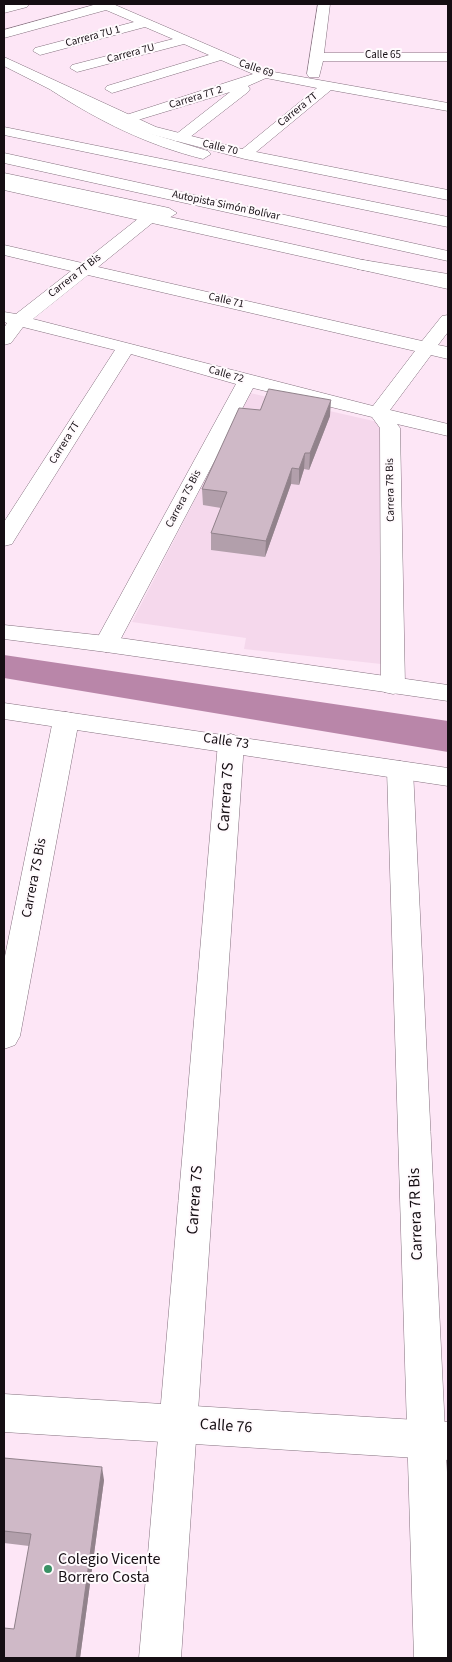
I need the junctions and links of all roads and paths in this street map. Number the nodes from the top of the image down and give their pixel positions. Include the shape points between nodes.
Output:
1 (23, 4) edge
2 (324, 4) edge
3 (105, 5) edge
4 (4, 9) edge
5 (146, 22) junction
6 (4, 34) edge
7 (185, 40) junction
8 (40, 51) dead end
9 (221, 56) junction
10 (318, 57) junction
11 (448, 57) edge
12 (4, 61) edge
13 (77, 68) dead end
14 (264, 74) junction
15 (248, 82) junction
16 (313, 83) junction
17 (328, 86) junction
18 (56, 87) junction
19 (112, 89) dead end
20 (448, 107) edge
21 (128, 119) junction
22 (4, 130) edge
23 (180, 138) junction
24 (245, 154) junction
25 (4, 158) edge
26 (4, 163) edge
27 (294, 177) junction
28 (4, 178) edge
29 (4, 185) edge
30 (448, 195) edge
31 (448, 205) edge
32 (150, 217) junction
33 (448, 222) edge
34 (248, 228) junction
35 (4, 250) edge
36 (448, 256) edge
37 (448, 263) edge
38 (363, 265) junction
39 (85, 268) junction
40 (448, 279) edge
41 (448, 284) edge
42 (11, 319) edge
43 (448, 320) edge
44 (4, 339) edge
45 (126, 347) junction
46 (425, 348) junction
47 (448, 353) edge
48 (247, 381) junction
49 (378, 412) junction
50 (448, 430) edge
51 (4, 539) edge
52 (4, 632) edge
53 (106, 644) junction
54 (393, 686) junction
55 (448, 693) edge
56 (4, 711) edge
57 (66, 720) junction
58 (231, 743) junction
59 (400, 770) junction
60 (448, 777) edge
61 (4, 1036) edge
62 (4, 1412) edge
63 (178, 1424) junction
64 (437, 1440) edge
65 (160, 1658) edge
66 (435, 1658) edge

1 - 4 main road
2 - 10 main road, Carrera 7T
3 - 5 main road, Calle 69
3 - 6 main road
5 - 7 main road, Calle 69
5 - 8 main road, Carrera 7U 1
7 - 9 main road, Calle 69
7 - 13 main road, Carrera 7U
9 - 14 main road, Calle 69
9 - 19 main road
10 - 11 main road, Calle 65
10 - 16 main road, Carrera 7T
12 - 18 main road, Calle 70
14 - 15 main road, Carrera 7T 2
14 - 16 main road, Calle 69
15 - 21 main road, Carrera 7T 2
15 - 23 main road via 241,92
16 - 17 main road, Calle 69
17 - 20 main road, Calle 69
17 - 24 main road, Carrera 7T
18 - 21 main road, Calle 70
18 - 27 main road via 98,114 169,147
21 - 23 main road, Calle 70
22 - 27 main road
22 - 33 main road
23 - 24 main road, Calle 70
24 - 30 main road, Calle 70
25 - 36 main road, Autopista Simón Bolívar
26 - 34 main road
27 - 31 main road
28 - 34 main road
29 - 32 main road
32 - 38 main road
32 - 39 main road, Carrera 7T Bis
34 - 37 main road via 410,260
35 - 39 main road, Calle 71
38 - 40 main road
38 - 41 main road
39 - 42 main road, Carrera 7T Bis
39 - 46 main road, Calle 71
42 - 44 main road, Carrera 7T Bis
42 - 45 main road, Calle 72
43 - 46 main road
45 - 48 main road, Calle 72
45 - 51 main road, Carrera 7T
46 - 47 main road, Calle 71
46 - 49 main road
48 - 49 main road, Calle 72
48 - 53 main road, Carrera 7S Bis
49 - 50 main road, Calle 72
49 - 54 main road, Carrera 7R Bis via 390,428
52 - 53 main road
53 - 54 main road
54 - 55 main road
56 - 57 main road, Calle 73
57 - 58 main road, Calle 73
57 - 61 main road, Carrera 7S Bis
58 - 59 main road, Calle 73
58 - 63 main road, Carrera 7S
59 - 60 main road, Calle 73
59 - 64 main road, Carrera 7R Bis
62 - 63 main road, Calle 76
63 - 64 main road, Calle 76
63 - 65 main road, Carrera 7S
64 - 66 main road, Carrera 7R Bis

